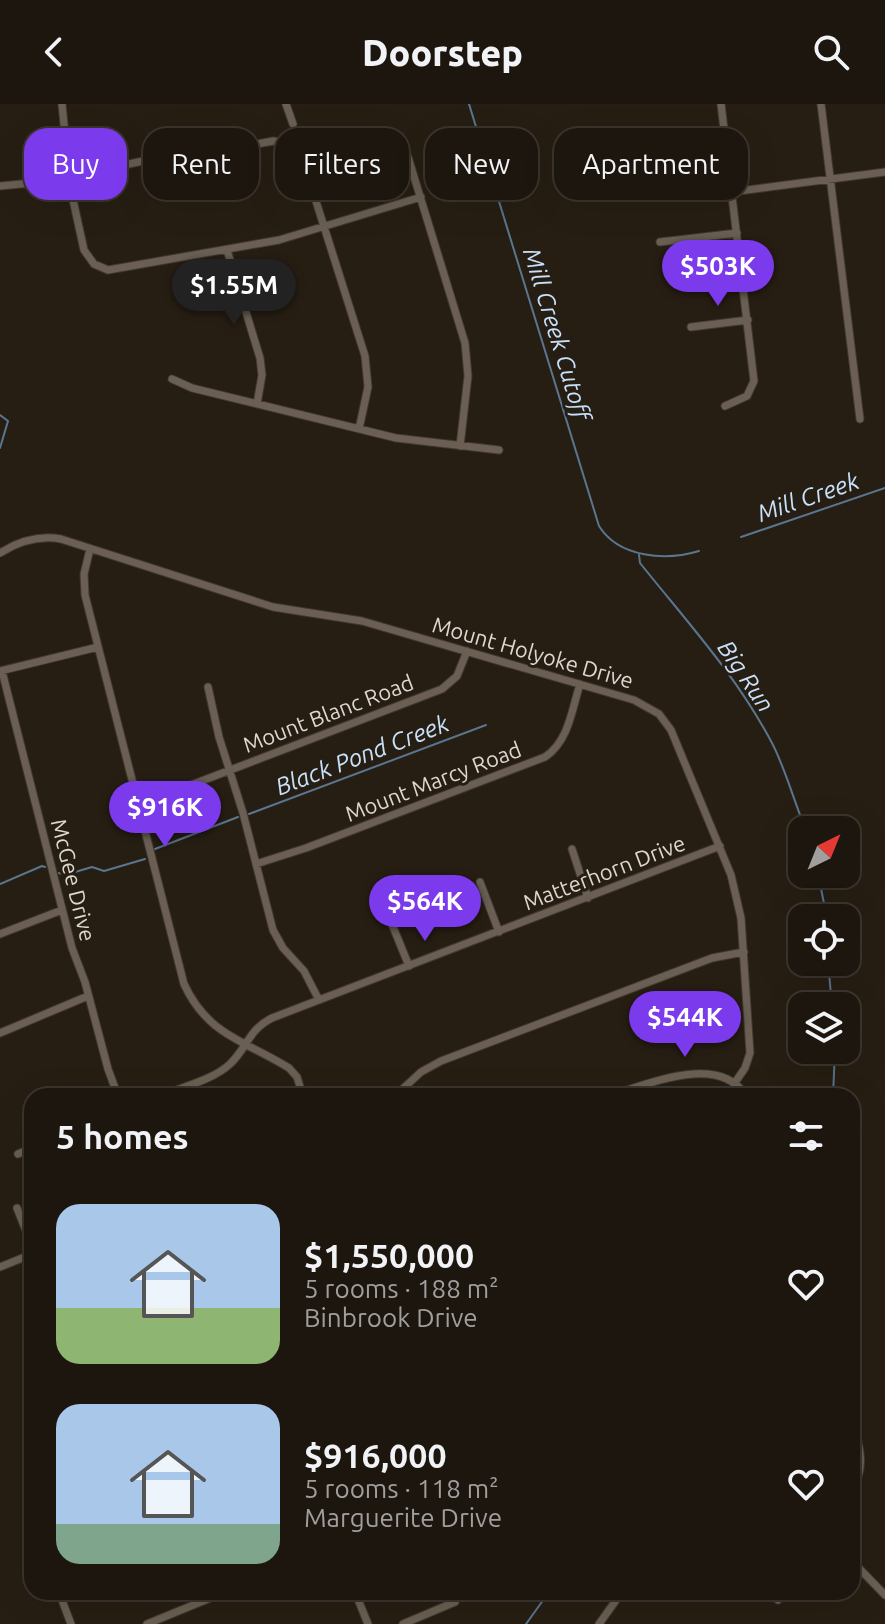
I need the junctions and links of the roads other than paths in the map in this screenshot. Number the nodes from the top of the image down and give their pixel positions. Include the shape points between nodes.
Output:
1 (62, 104) edge
2 (286, 104) edge
3 (721, 104) edge
4 (821, 104) edge
5 (293, 124) dead end
6 (64, 128) edge
7 (724, 128) edge
8 (409, 160) edge
9 (127, 165) edge
10 (885, 172) edge
11 (829, 180) junction
12 (24, 183) edge
13 (0, 186) edge
14 (748, 190) edge
15 (421, 197) junction
16 (74, 200) edge
17 (733, 200) edge
18 (324, 227) junction
19 (737, 233) junction
20 (660, 242) dead end
21 (227, 250) junction
22 (748, 320) junction
23 (691, 327) dead end
24 (172, 379) dead end
25 (257, 404) junction
26 (725, 406) dead end
27 (860, 419) dead end
28 (359, 429) junction
29 (460, 446) junction
30 (499, 450) dead end
31 (90, 549) junction
32 (0, 553) edge
33 (98, 647) junction
34 (467, 651) junction
35 (1, 671) edge
36 (580, 684) junction
37 (208, 687) dead end
38 (230, 770) junction
39 (136, 799) junction
40 (720, 846) junction
41 (572, 849) dead end
42 (256, 864) junction
43 (480, 882) dead end
44 (588, 898) junction
45 (62, 910) junction
46 (389, 917) dead end
47 (499, 932) junction
48 (0, 934) edge
49 (744, 952) junction
50 (409, 966) junction
51 (88, 996) junction
52 (319, 1000) junction
53 (0, 1033) edge
54 (244, 1046) junction
55 (734, 1084) junction
56 (116, 1088) edge
57 (179, 1088) edge
58 (300, 1088) edge
59 (404, 1088) edge
60 (637, 1088) edge
61 (738, 1088) edge
62 (24, 1151) edge
63 (18, 1154) dead end
64 (17, 1208) dead end
65 (24, 1226) edge
66 (24, 1257) edge
67 (0, 1267) edge
68 (860, 1450) edge
69 (860, 1473) edge
70 (860, 1569) edge
71 (885, 1595) edge
72 (62, 1600) edge
73 (206, 1600) edge
74 (358, 1600) edge
75 (616, 1600) edge
76 (455, 1602) dead end
77 (71, 1624) edge
78 (147, 1624) edge
79 (368, 1624) edge
80 (403, 1624) edge
81 (599, 1624) edge

1 - 6 street
2 - 5 street
3 - 7 street
4 - 11 street
8 - 15 street
9 - 18 street via 288,142 302,157
10 - 11 street
11 - 14 street
11 - 27 street
12 - 13 street
15 - 18 street
15 - 29 street via 465,343 468,376
16 - 21 street via 84,250 100,268 116,270
17 - 19 street
18 - 21 street
18 - 28 street via 368,371
19 - 20 street
19 - 22 street
21 - 25 street via 260,358
22 - 23 street
22 - 26 street via 753,386 747,396
24 - 25 street
25 - 28 street
28 - 29 street
29 - 30 street
31 - 32 street, Mount Holyoke Drive via 56,538 34,538
31 - 33 street via 83,587
31 - 34 street, Mount Holyoke Drive via 273,607 362,621
33 - 35 street
33 - 39 street
34 - 36 street, Mount Holyoke Drive
34 - 38 street, Mount Blanc Road via 457,676 442,689
35 - 45 street, McGee Drive
36 - 40 street, Mount Holyoke Drive via 645,704 664,719
36 - 42 street, Mount Marcy Road via 564,734 545,757
37 - 38 street
38 - 39 street, Mount Blanc Road
38 - 42 street
39 - 54 street via 184,984 209,1021
40 - 44 street, Matterhorn Drive
40 - 49 street, Mount Holyoke Drive via 739,905
41 - 44 street
42 - 52 street via 275,935
43 - 47 street
44 - 47 street, Matterhorn Drive
45 - 48 street
45 - 51 street, McGee Drive
46 - 50 street
47 - 50 street, Matterhorn Drive
49 - 55 street, Mount Holyoke Drive via 750,1053
49 - 59 street via 712,958 441,1061
50 - 52 street, Matterhorn Drive
51 - 53 street
51 - 56 street, McGee Drive
52 - 54 street, Matterhorn Drive via 262,1023
54 - 57 street, Matterhorn Drive via 221,1070
54 - 58 street via 289,1068
55 - 60 street via 706,1073
55 - 61 street
62 - 63 street
64 - 65 street
66 - 67 street
68 - 69 street
70 - 71 street
72 - 77 street
73 - 78 street
74 - 79 street
75 - 81 street
76 - 80 street

